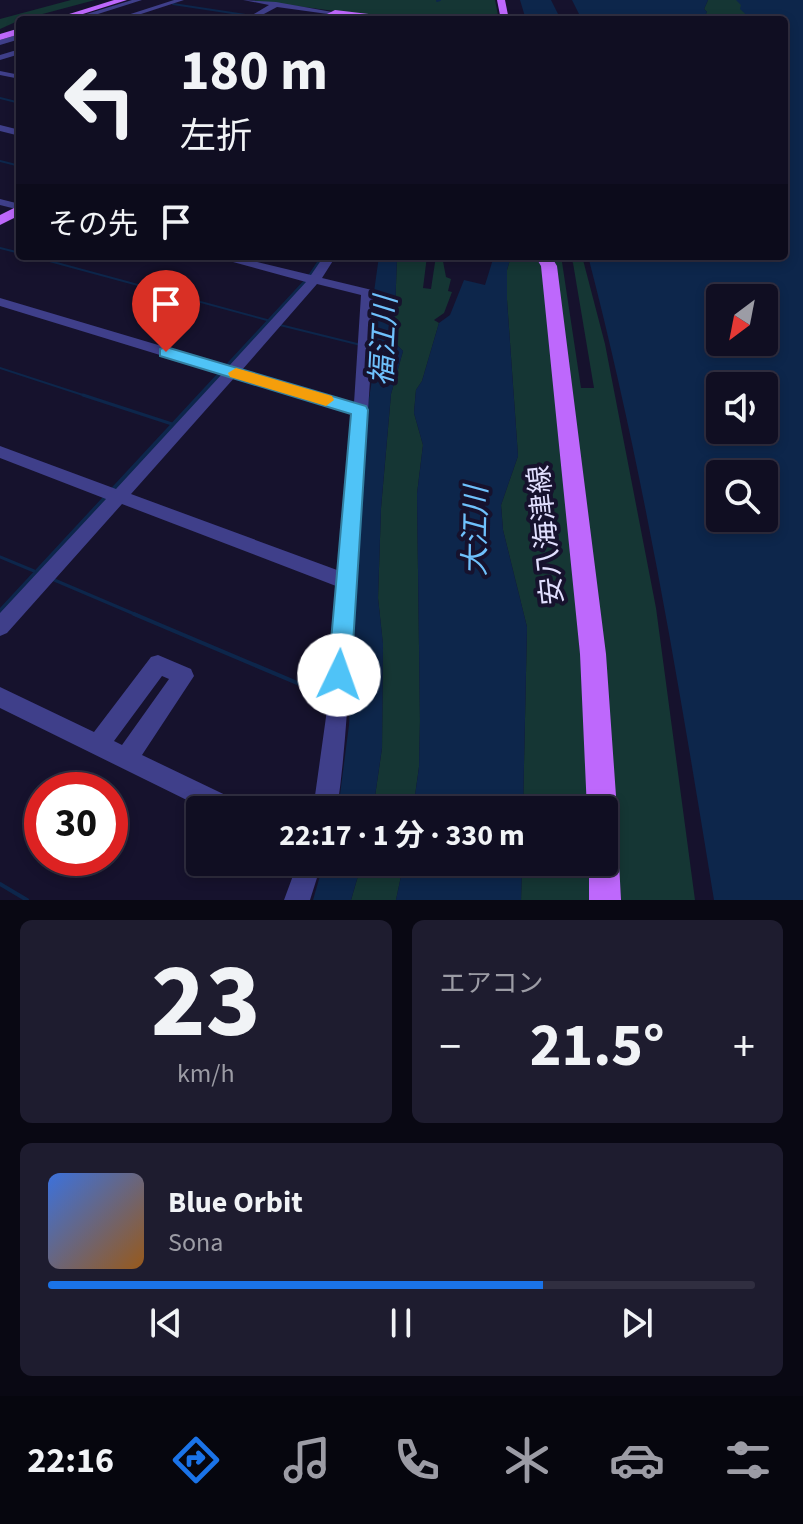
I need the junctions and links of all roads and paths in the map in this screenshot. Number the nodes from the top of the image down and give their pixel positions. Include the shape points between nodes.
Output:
1 (123, 0) edge
2 (139, 0) edge
3 (181, 0) edge
4 (246, 0) edge
5 (276, 4) junction
6 (335, 13) junction
7 (135, 15) junction
8 (68, 16) edge
9 (85, 16) edge
10 (131, 16) edge
11 (141, 16) edge
12 (255, 16) edge
13 (328, 16) edge
14 (360, 16) edge
15 (233, 260) edge
16 (327, 260) edge
17 (545, 260) edge
18 (310, 279) junction
19 (0, 302) edge
20 (227, 371) junction
21 (360, 410) junction
22 (0, 452) edge
23 (113, 494) junction
24 (345, 581) junction
25 (0, 627) edge
26 (0, 697) edge
27 (98, 745) junction
28 (126, 759) junction
29 (203, 796) edge
30 (327, 796) edge
31 (601, 796) edge
32 (305, 876) edge
33 (604, 876) edge
34 (297, 900) edge
35 (605, 900) edge

1 - 8 main road
2 - 9 street
3 - 7 street
4 - 5 street
5 - 6 street
5 - 12 street
6 - 13 main road
6 - 14 main road
7 - 10 street
7 - 11 street
15 - 18 street
16 - 18 street
17 - 31 main road, 安八海津線 via 592,639
18 - 20 street
18 - 21 street via 367,293
19 - 20 street
20 - 21 street
20 - 23 street
21 - 24 street
22 - 23 street
23 - 24 street
23 - 25 street
24 - 30 street via 336,738
26 - 27 street
27 - 28 street
27 - 28 street via 158,664 184,676
28 - 29 street
32 - 34 street
33 - 35 main road

